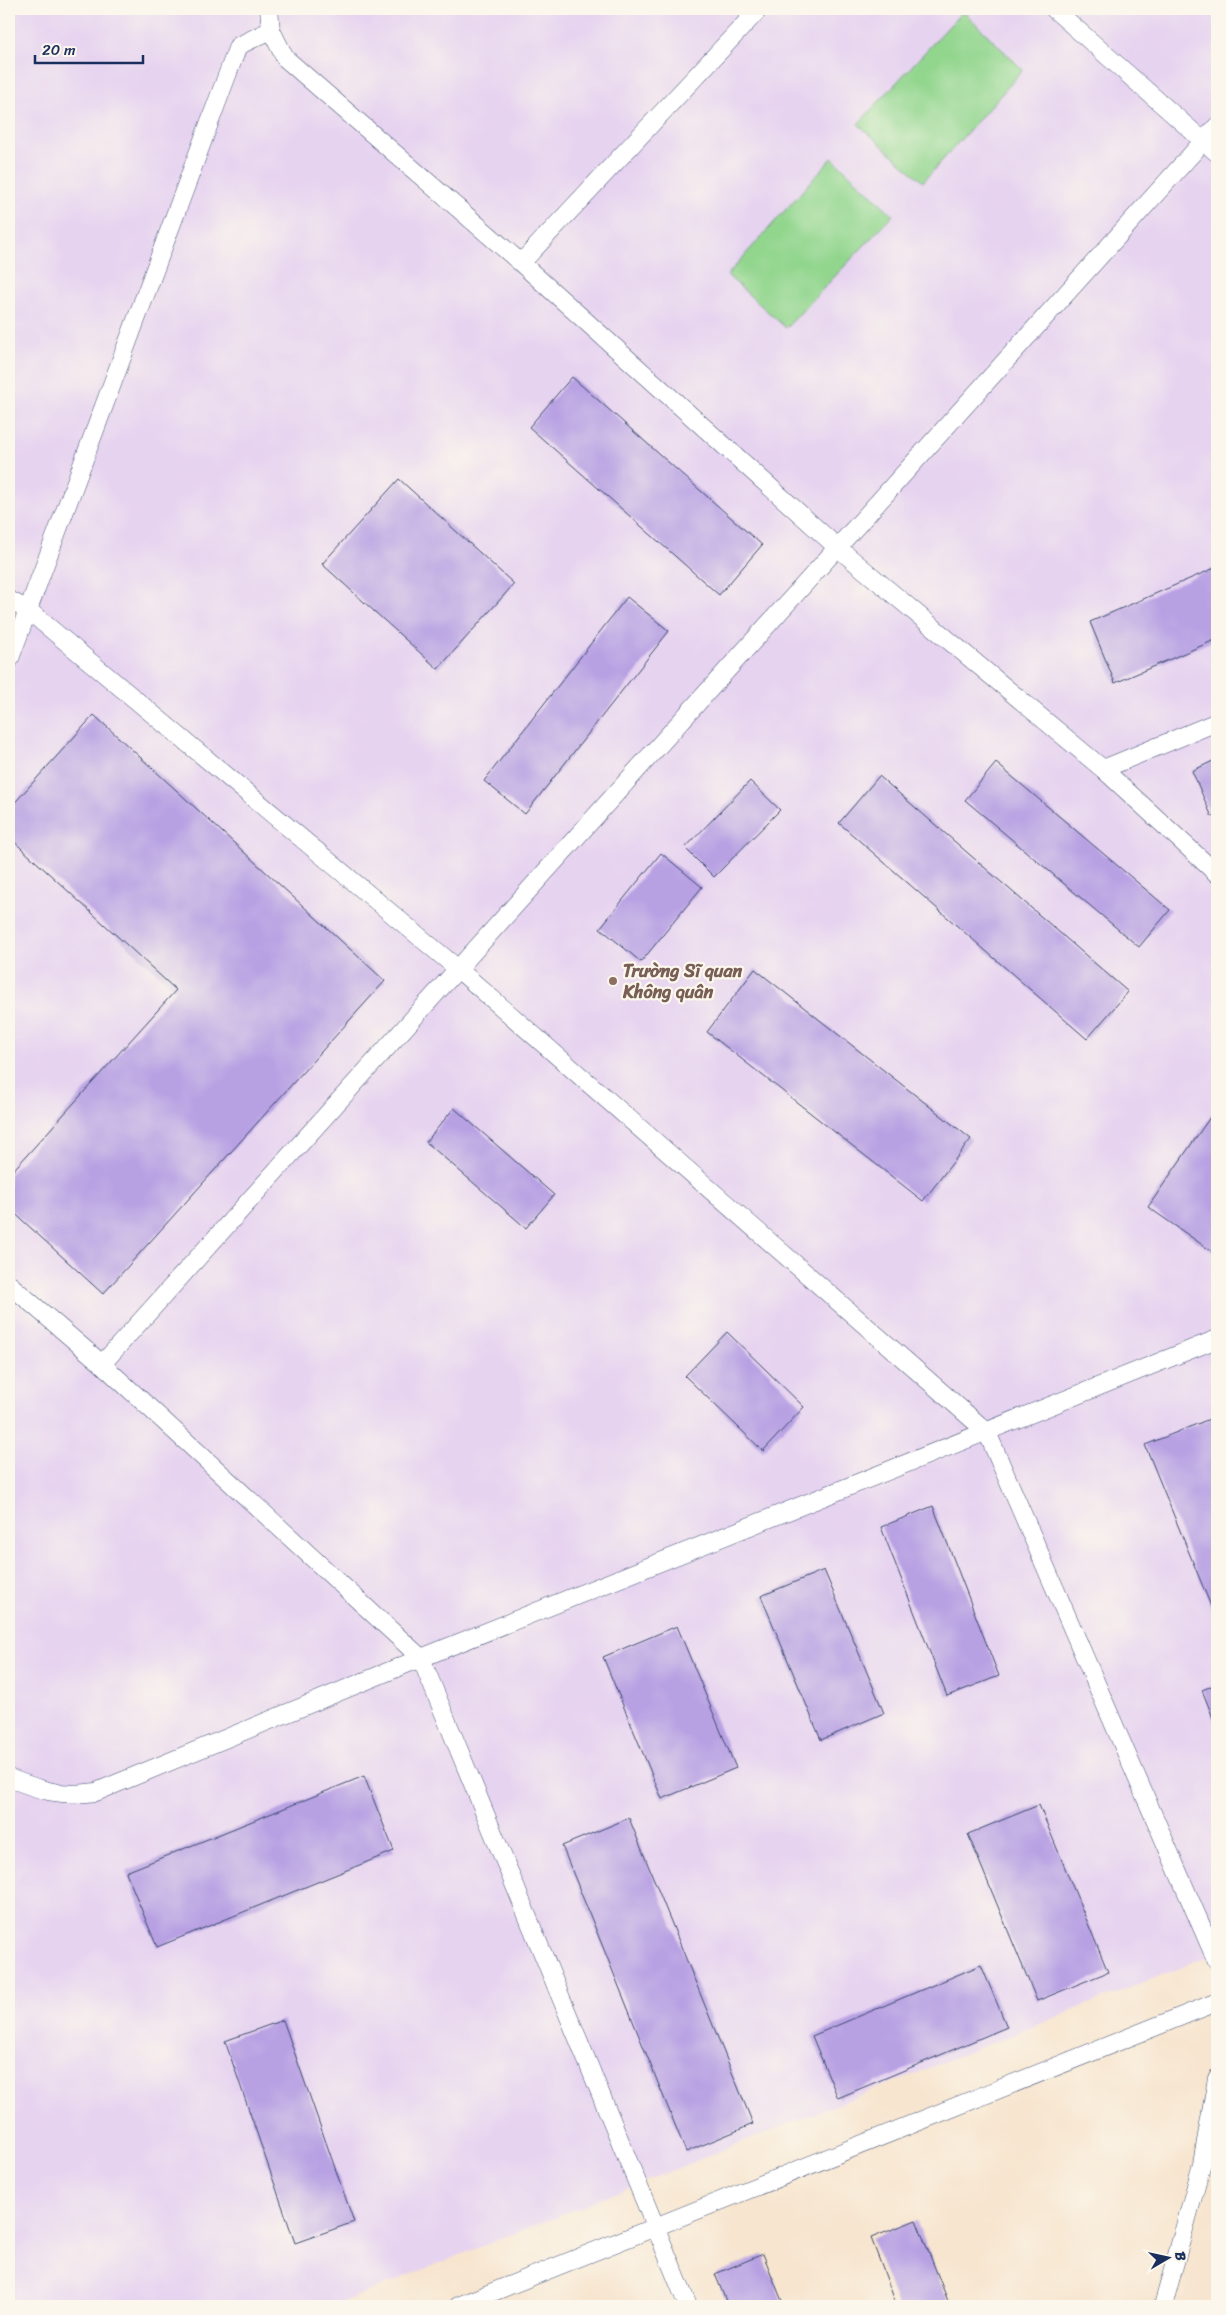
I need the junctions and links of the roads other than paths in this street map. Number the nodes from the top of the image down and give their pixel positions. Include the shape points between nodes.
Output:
1 (269, 9) edge
2 (759, 9) edge
3 (1054, 9) edge
4 (271, 30) junction
5 (1217, 126) edge
6 (1204, 141) junction
7 (1217, 153) edge
8 (521, 263) junction
9 (838, 548) junction
10 (9, 600) edge
11 (28, 610) junction
12 (9, 661) edge
13 (1217, 722) edge
14 (1103, 769) junction
15 (1217, 874) edge
16 (458, 969) junction
17 (9, 1284) edge
18 (1217, 1339) edge
19 (102, 1364) junction
20 (987, 1432) junction
21 (421, 1658) junction
22 (9, 1778) edge
23 (1217, 1962) edge
24 (1217, 2002) edge
25 (1217, 2078) edge
26 (656, 2226) junction
27 (458, 2306) edge
28 (688, 2306) edge
29 (1163, 2306) edge

1 - 4 lane
2 - 8 lane
3 - 6 lane
4 - 8 lane via 285,58
4 - 11 lane via 238,46
5 - 6 lane
6 - 7 lane
6 - 9 lane
8 - 9 lane
9 - 14 lane
9 - 16 lane
10 - 11 lane
11 - 12 lane
11 - 16 lane
13 - 14 lane
14 - 15 lane
16 - 19 lane
16 - 20 lane
17 - 19 lane
18 - 20 lane
19 - 21 lane
20 - 21 lane
20 - 23 lane
21 - 22 lane via 96,1792 71,1796 41,1790
21 - 26 lane
24 - 26 lane
25 - 29 lane via 1202,2164
26 - 27 lane
26 - 28 lane

